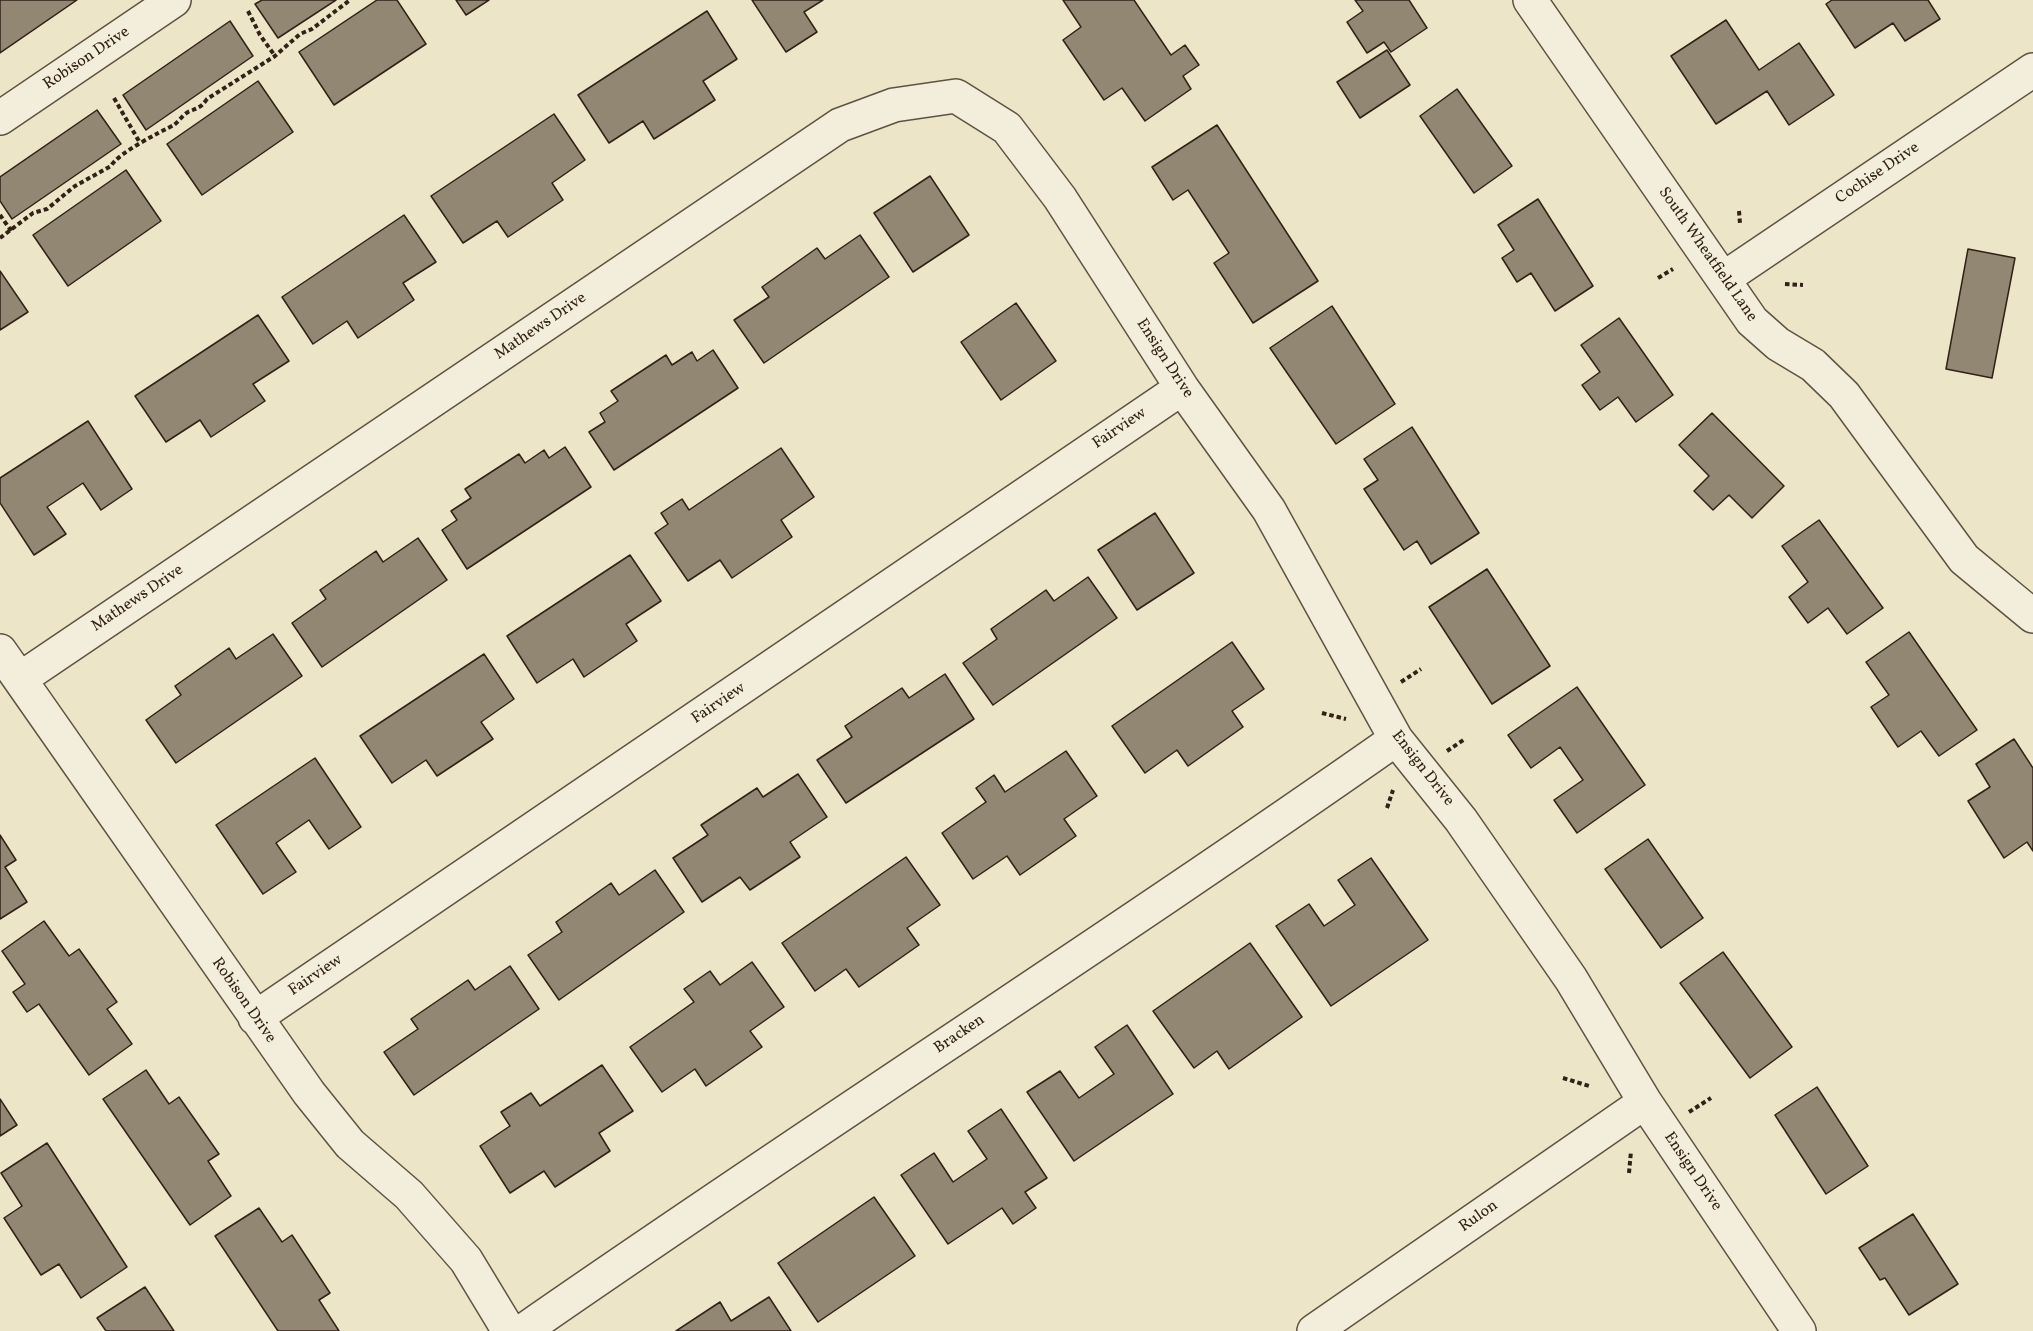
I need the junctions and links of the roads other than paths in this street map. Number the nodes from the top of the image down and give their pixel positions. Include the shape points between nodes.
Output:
1 (174, 0) edge
2 (1530, 0) edge
3 (2033, 70) edge
4 (0, 118) edge
5 (1060, 198) joint
6 (1723, 279) junction
7 (1182, 388) junction
8 (2033, 616) edge
9 (0, 651) edge
10 (20, 679) junction
11 (1396, 739) junction
12 (255, 1018) junction
13 (1645, 1102) junction
14 (509, 1331) edge
15 (524, 1331) edge
16 (1314, 1331) edge
17 (1800, 1331) edge

1 - 4 street, Robison Drive
2 - 6 street, South Wheatfield Lane
3 - 6 street, Cochise Drive
5 - 7 street, Ensign Drive
5 - 10 street, Mathews Drive via 1007,128 956,96 894,105 840,125
6 - 8 street, South Wheatfield Lane via 1752,321 1778,344 1813,365 1844,395 1964,559
7 - 11 street, Ensign Drive via 1269,510
7 - 12 street, Fairview
9 - 10 street, Robison Drive
10 - 12 street, Robison Drive
11 - 13 street, Ensign Drive via 1461,820 1564,970
11 - 15 street, Bracken via 1237,852 711,1201
12 - 14 street, Robison Drive via 350,1144 409,1195 466,1260
13 - 16 street, Rulon
13 - 17 street, Ensign Drive

